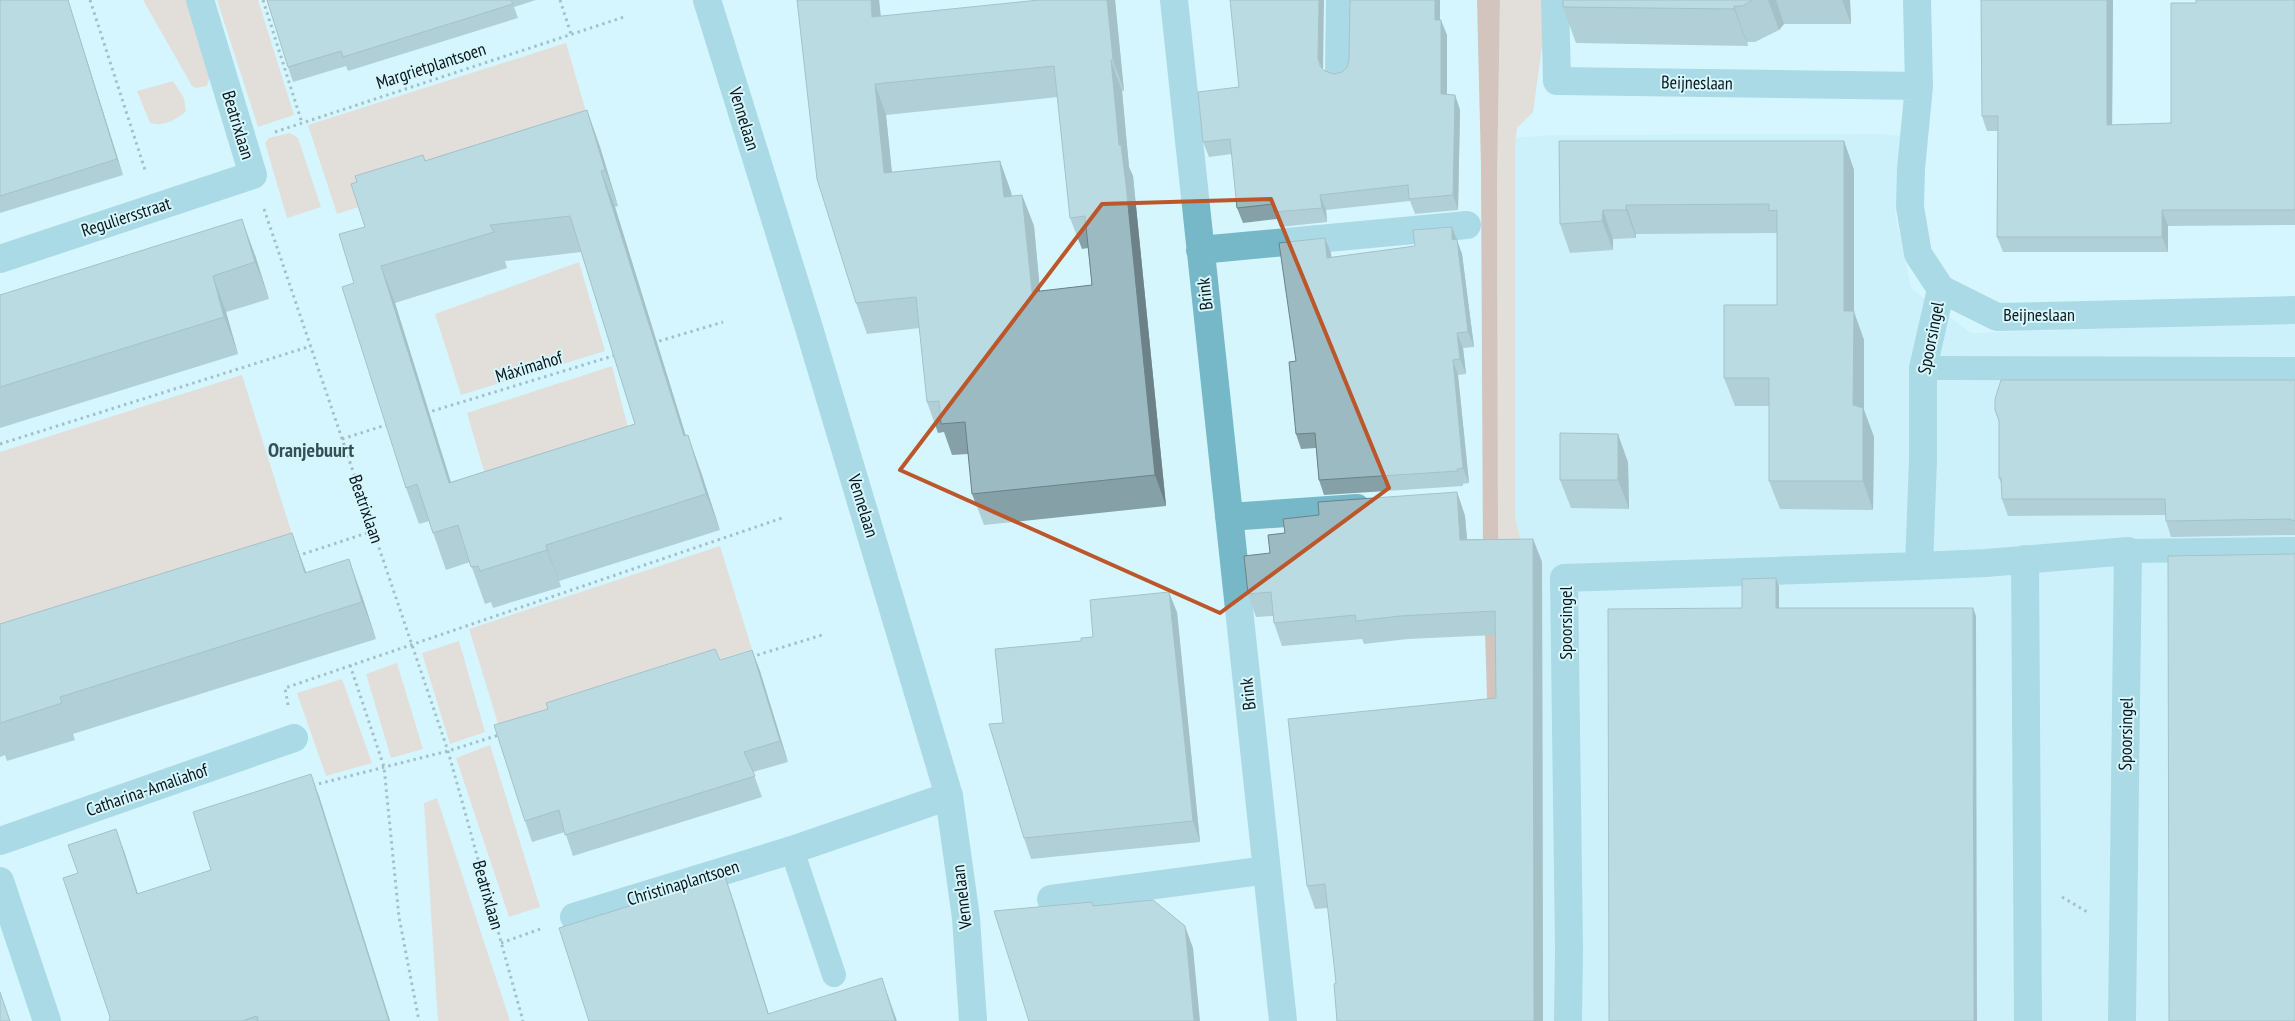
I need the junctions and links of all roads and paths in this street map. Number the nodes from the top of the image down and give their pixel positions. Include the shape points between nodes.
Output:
1 (90, 0) edge
2 (200, 0) edge
3 (263, 0) edge
4 (560, 0) edge
5 (707, 0) edge
6 (1174, 0) edge
7 (1340, 0) edge
8 (1556, 0) edge
9 (1917, 0) edge
10 (627, 16) dead end
11 (571, 34) junction
12 (1339, 73) edge
13 (1919, 86) junction
14 (302, 123) junction
15 (243, 142) junction
16 (253, 175) junction
17 (157, 207) junction
18 (1467, 225) dead end
19 (1200, 250) junction
20 (0, 259) edge
21 (1940, 289) junction
22 (2295, 310) edge
23 (723, 322) dead end
24 (647, 345) edge
25 (311, 346) junction
26 (618, 354) edge
27 (1922, 368) junction
28 (2295, 368) edge
29 (418, 416) edge
30 (390, 424) edge
31 (342, 439) junction
32 (0, 444) edge
33 (1384, 506) edge
34 (785, 517) dead end
35 (1229, 517) junction
36 (373, 531) junction
37 (2295, 550) edge
38 (2128, 552) junction
39 (289, 559) edge
40 (2025, 560) junction
41 (1919, 566) junction
42 (822, 635) dead end
43 (411, 643) junction
44 (747, 658) edge
45 (350, 665) junction
46 (504, 734) edge
47 (294, 738) junction
48 (448, 751) junction
49 (384, 767) junction
50 (949, 796) junction
51 (0, 841) edge
52 (792, 850) junction
53 (1267, 870) junction
54 (0, 881) edge
55 (2028, 889) junction
56 (1051, 899) dead end
57 (5, 911) edge
58 (574, 917) joint
59 (2123, 922) junction
60 (501, 943) junction
61 (834, 975) dead end
62 (47, 1021) edge
63 (419, 1021) edge
64 (523, 1021) edge
65 (973, 1021) edge
66 (1283, 1021) edge
67 (1568, 1021) edge
68 (2028, 1021) edge
69 (2122, 1021) edge

1 - 17 path
2 - 15 street, Beatrixlaan
3 - 14 path
4 - 11 path
5 - 50 street, Vennelaan
6 - 19 street, Brink
7 - 12 street
8 - 13 street, Beijneslaan via 1557,81
9 - 13 street
10 - 11 path, Margrietplantsoen
11 - 14 path, Margrietplantsoen
13 - 21 street via 1910,207 1918,254
14 - 15 path, Margrietplantsoen
15 - 16 street, Beatrixlaan
16 - 17 street, Reguliersstraat
16 - 25 path, Beatrixlaan
17 - 20 street, Reguliersstraat
18 - 19 street
19 - 35 street, Brink
21 - 22 street, Beijneslaan via 1997,317
21 - 27 street, Spoorsingel
23 - 24 path
25 - 31 path, Beatrixlaan
25 - 32 path
26 - 29 path, Máximahof
27 - 28 lane
27 - 41 street, Spoorsingel
30 - 31 path
31 - 36 path, Beatrixlaan
33 - 35 street
34 - 43 path
35 - 53 street, Brink
36 - 39 path
36 - 43 path, Beatrixlaan
37 - 38 lane
38 - 40 street, Spoorsingel
38 - 59 street, Spoorsingel
40 - 41 street, Spoorsingel
40 - 55 street
41 - 67 street, Spoorsingel via 1564,578
42 - 44 path
43 - 45 path
43 - 48 path, Beatrixlaan
45 - 47 path via 284,688
45 - 49 path
46 - 48 path
47 - 49 path via 314,786
47 - 51 street, Catharina-Amaliahof
48 - 49 path
48 - 60 path, Beatrixlaan
49 - 63 path via 399,918
50 - 52 street, Christinaplantsoen
50 - 65 street, Vennelaan via 966,918
52 - 58 street, Christinaplantsoen
52 - 61 lane
53 - 56 street
53 - 66 street, Brink
54 - 57 street
55 - 59 path via 2047,889 2102,920
55 - 68 street
57 - 62 street
58 - 60 path
59 - 69 street, Spoorsingel
60 - 64 path, Beatrixlaan

